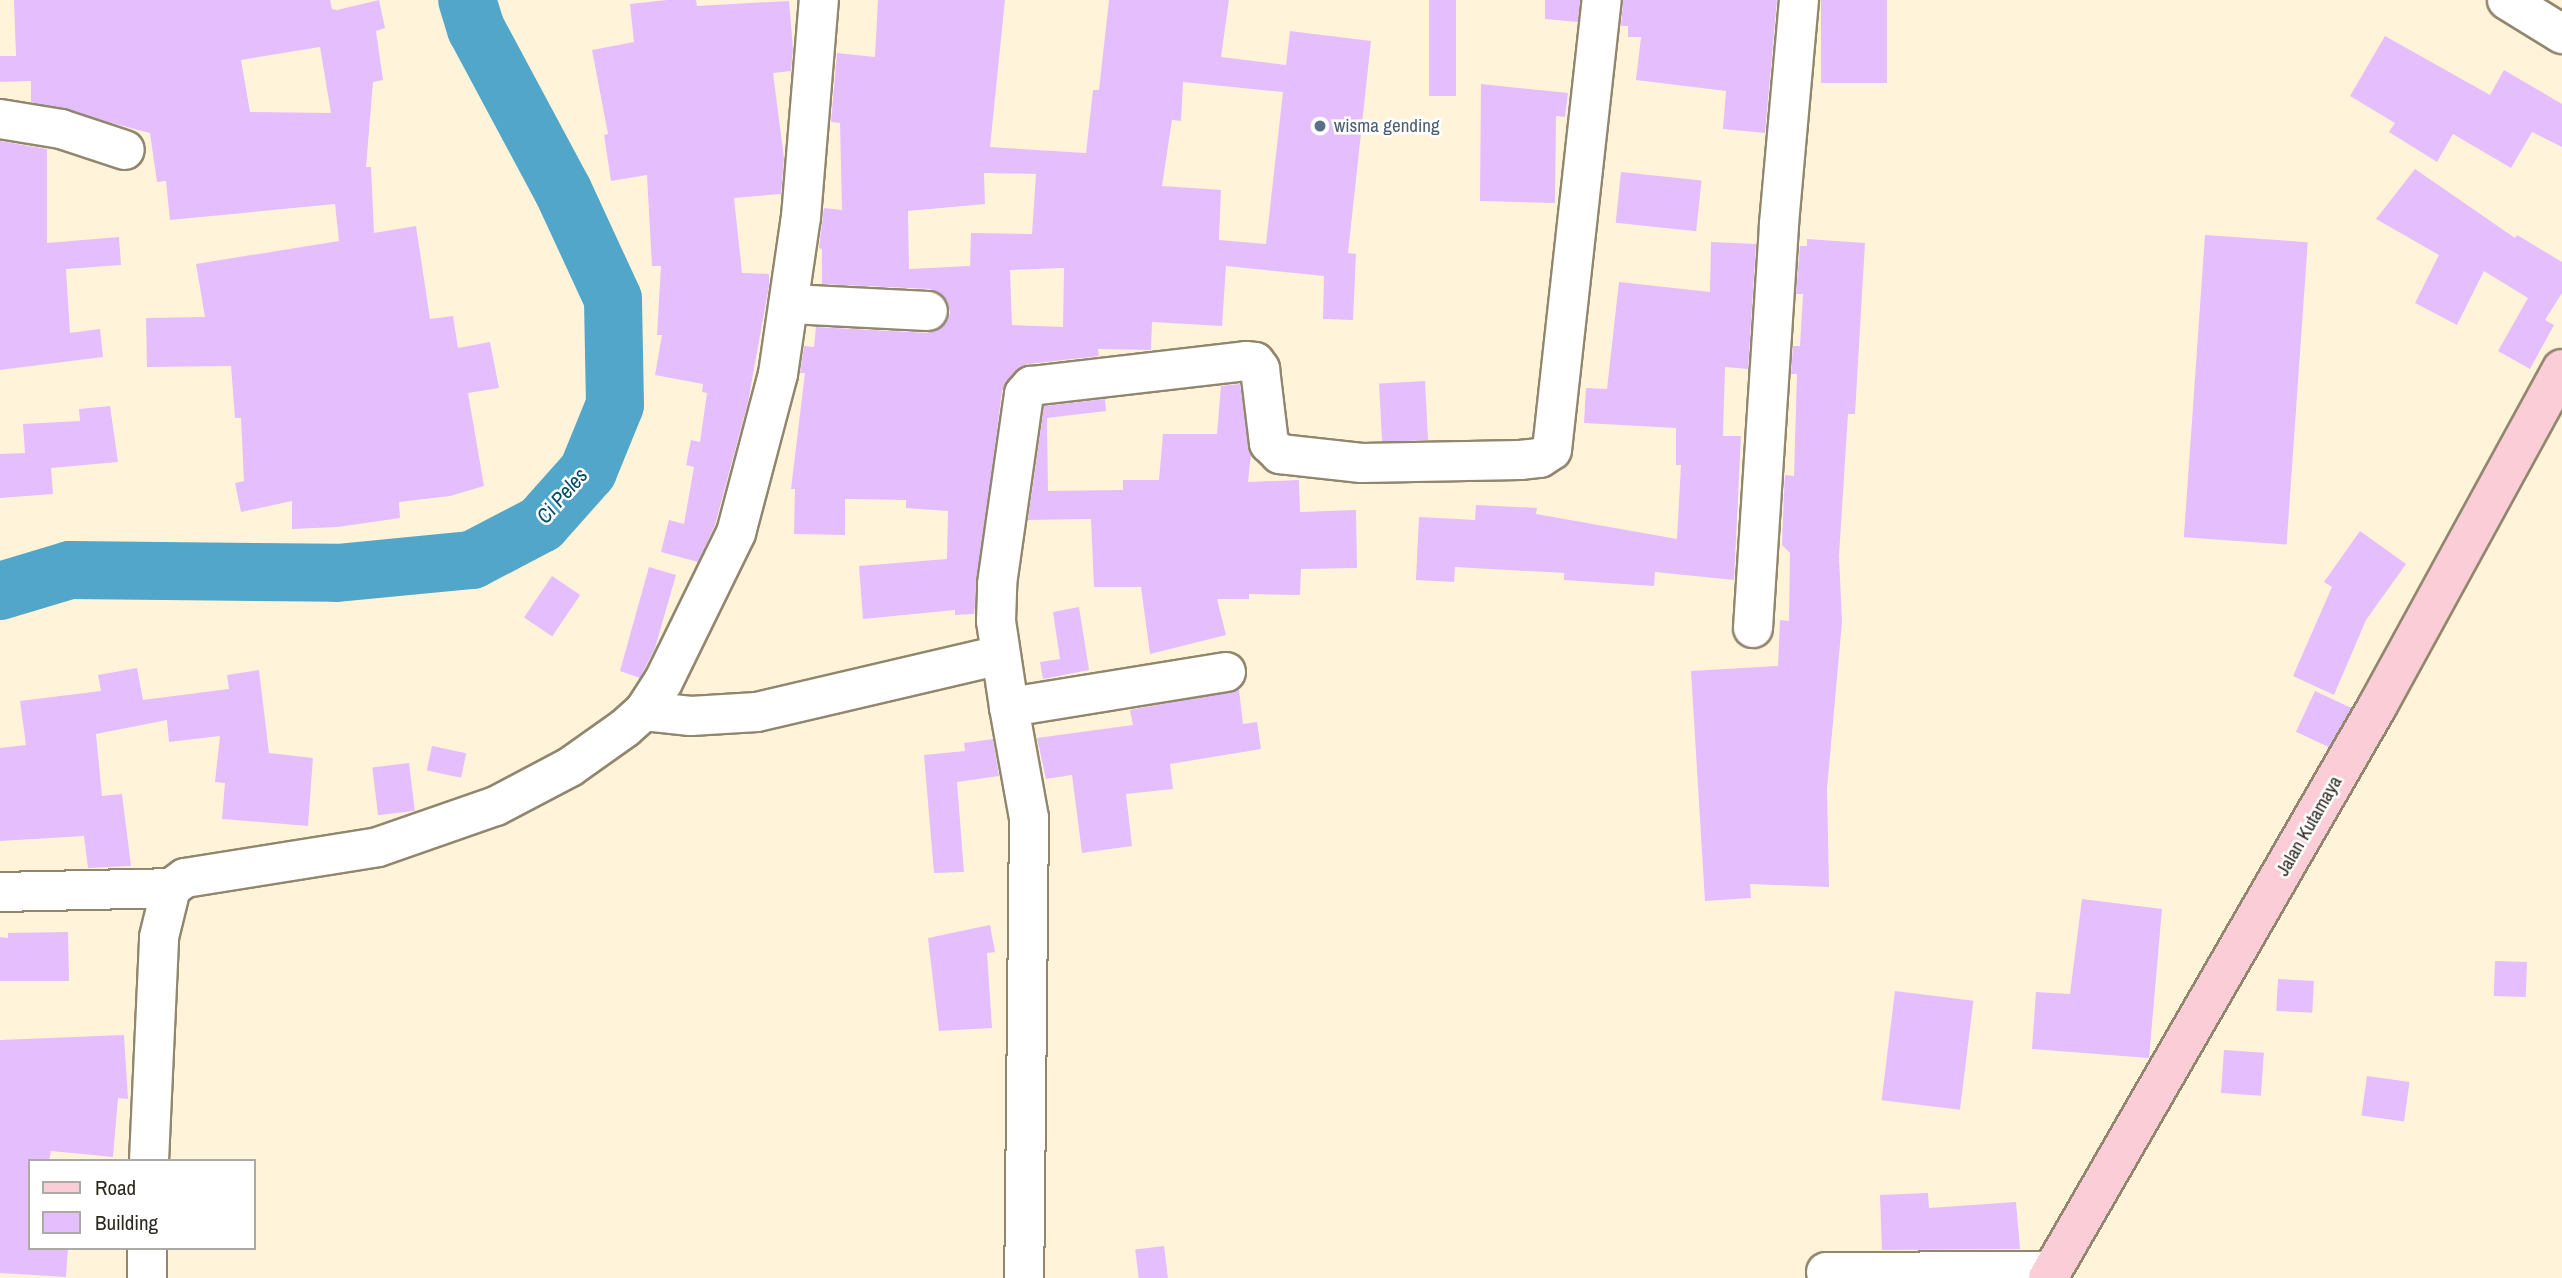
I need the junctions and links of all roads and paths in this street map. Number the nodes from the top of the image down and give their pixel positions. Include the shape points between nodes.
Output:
1 (819, 0) edge
2 (1602, 0) edge
3 (1800, 0) edge
4 (2507, 0) edge
5 (2562, 34) edge
6 (0, 119) edge
7 (125, 150) dead end
8 (790, 304) junction
9 (928, 311) dead end
10 (2562, 369) edge
11 (1753, 628) dead end
12 (1000, 655) junction
13 (1226, 672) dead end
14 (1009, 707) junction
15 (645, 711) junction
16 (171, 888) junction
17 (0, 892) edge
18 (149, 1159) edge
19 (147, 1250) edge
20 (1826, 1272) dead end
21 (2050, 1274) edge
22 (147, 1278) edge
23 (1024, 1278) edge

1 - 8 street
2 - 12 street via 1552,450 1540,458 1520,460 1362,463 1280,453 1269,443 1260,369 1255,362 1031,386 1020,411 997,584
3 - 11 street via 1779,224
4 - 5 street
6 - 7 street via 61,129
8 - 9 street
8 - 15 street via 778,374 736,533
10 - 21 main road, Jalan Kutamaya via 2371,717
12 - 14 street
12 - 15 street via 757,712 691,716
13 - 14 street
14 - 23 street via 1029,818
15 - 16 street via 570,767 451,825 378,847 185,878
16 - 17 street
16 - 18 street via 159,937
19 - 22 street
20 - 21 street

